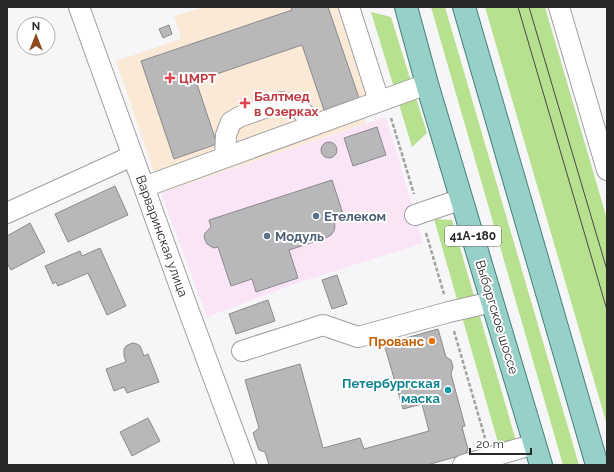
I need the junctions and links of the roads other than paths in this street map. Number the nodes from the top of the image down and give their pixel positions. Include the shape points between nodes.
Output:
1 (80, 7) edge
2 (349, 7) edge
3 (406, 7) edge
4 (464, 7) edge
5 (559, 7) edge
6 (428, 84) junction
7 (382, 100) junction
8 (314, 125) junction
9 (132, 156) junction
10 (225, 157) junction
11 (607, 170) edge
12 (144, 187) junction
13 (462, 199) junction
14 (7, 213) edge
15 (417, 214) road end
16 (492, 302) junction
17 (242, 351) dead end
18 (535, 444) junction
19 (246, 465) edge
20 (463, 465) edge
21 (541, 465) edge
22 (597, 465) edge

1 - 9 street, Варваринская улица
2 - 7 street
3 - 6 main road, Выборгское шоссе / 41А-180
4 - 22 main road
5 - 11 street
6 - 7 street
6 - 13 main road, Выборгское шоссе / 41А-180
7 - 8 street
8 - 10 street
8 - 10 street via 300,110 281,102 239,117 231,122 226,135
9 - 12 street, Варваринская улица
9 - 14 street
10 - 12 street
12 - 19 street, Варваринская улица
13 - 15 street
13 - 16 main road, Выборгское шоссе / 41А-180
16 - 17 street via 358,337 323,325
16 - 18 main road, Выборгское шоссе / 41А-180
18 - 20 street
18 - 21 main road, Выборгское шоссе / 41А-180

